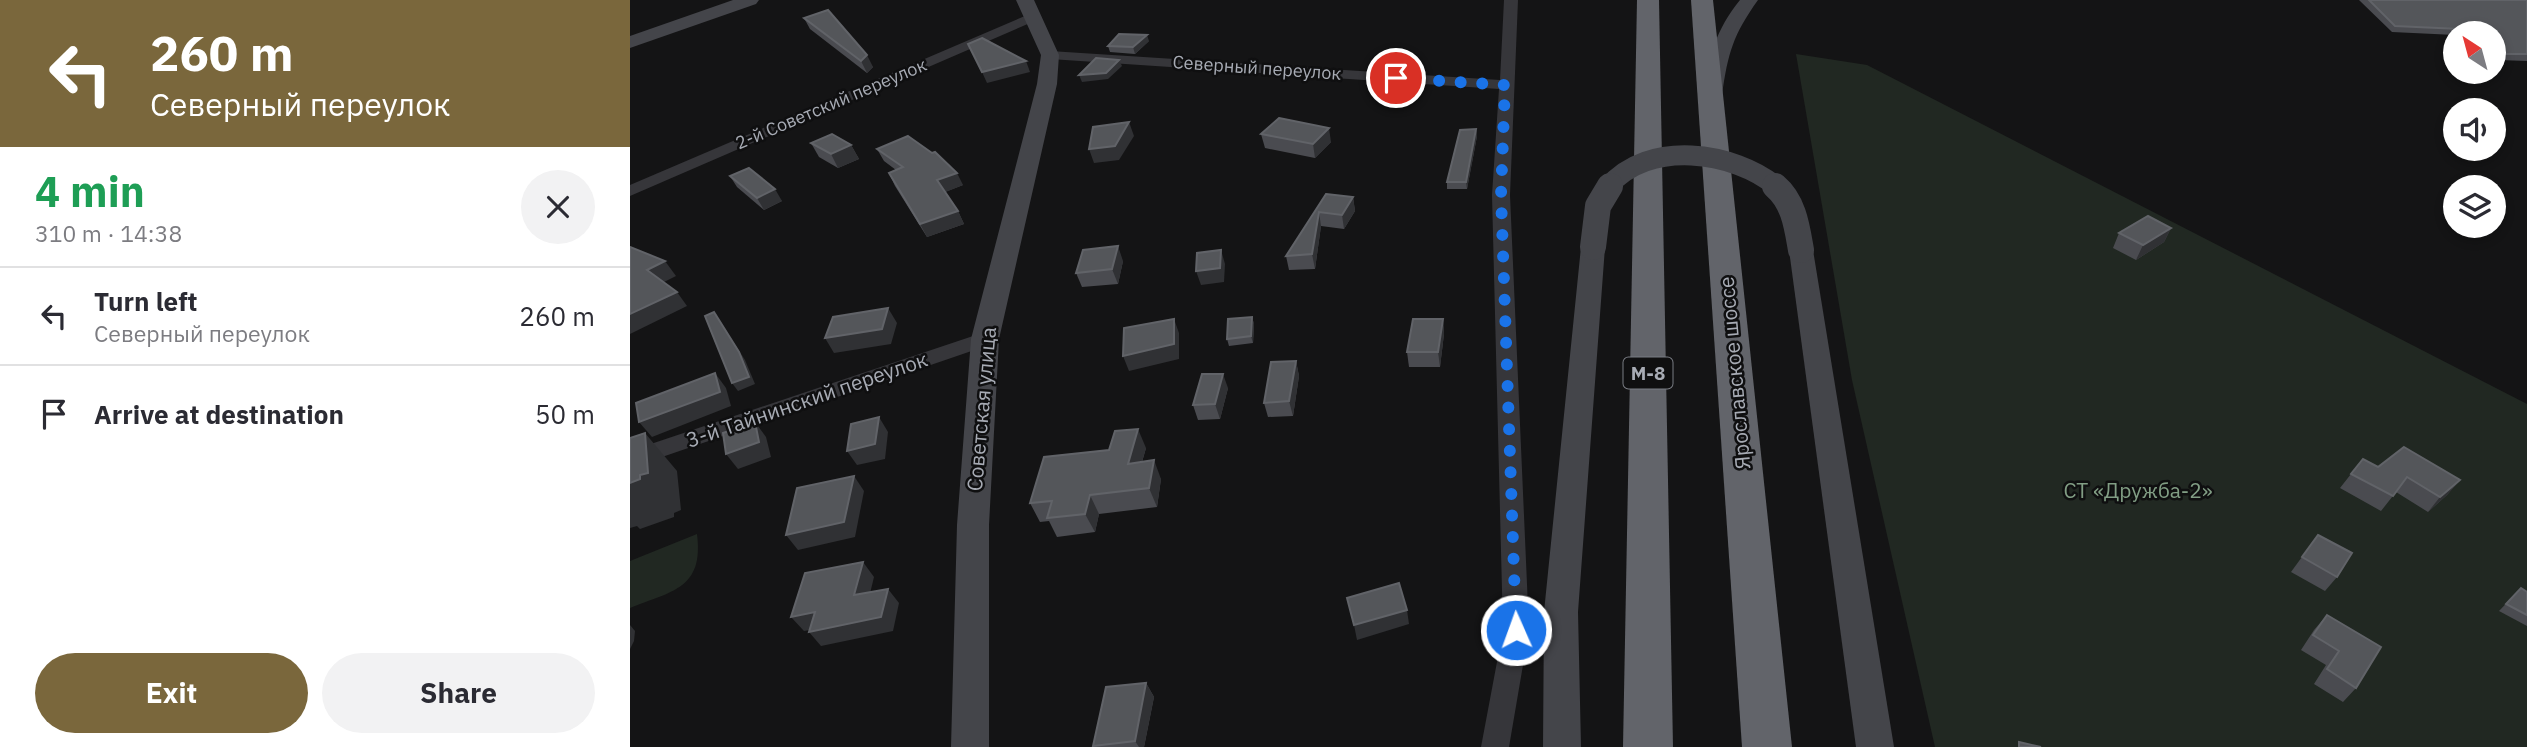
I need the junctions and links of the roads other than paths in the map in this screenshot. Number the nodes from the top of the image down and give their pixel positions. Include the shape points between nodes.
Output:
1 (750, 0) edge
2 (1511, 0) edge
3 (1648, 0) edge
4 (1702, 0) edge
5 (1749, 0) edge
6 (1029, 9) edge
7 (630, 42) edge
8 (1050, 55) junction
9 (1505, 85) junction
10 (1711, 101) junction
11 (630, 191) edge
12 (985, 339) junction
13 (630, 460) edge
14 (1759, 659) junction
15 (970, 747) edge
16 (1495, 747) edge
17 (1562, 747) edge
18 (1648, 747) edge
19 (1767, 747) edge
20 (1786, 747) edge
21 (1875, 747) edge

1 - 7 street
2 - 9 street
3 - 18 highway, М-8
4 - 10 highway, Ярославское шоссе
5 - 10 street via 1721,43
6 - 8 street
6 - 11 street, 2-й Советский переулок
8 - 9 street, Северный переулок
8 - 12 street, Советская улица via 1047,84
9 - 16 street via 1501,195 1516,630
10 - 14 highway, Ярославское шоссе
12 - 13 street, 3-й Тайнинский переулок
12 - 15 street, Советская улица via 973,525
14 - 19 highway, Ярославское шоссе
14 - 20 street
17 - 21 street, bridge via 1562,612 1593,247 1602,195 1615,178 1636,165 1694,156 1745,166 1779,189 1793,208

